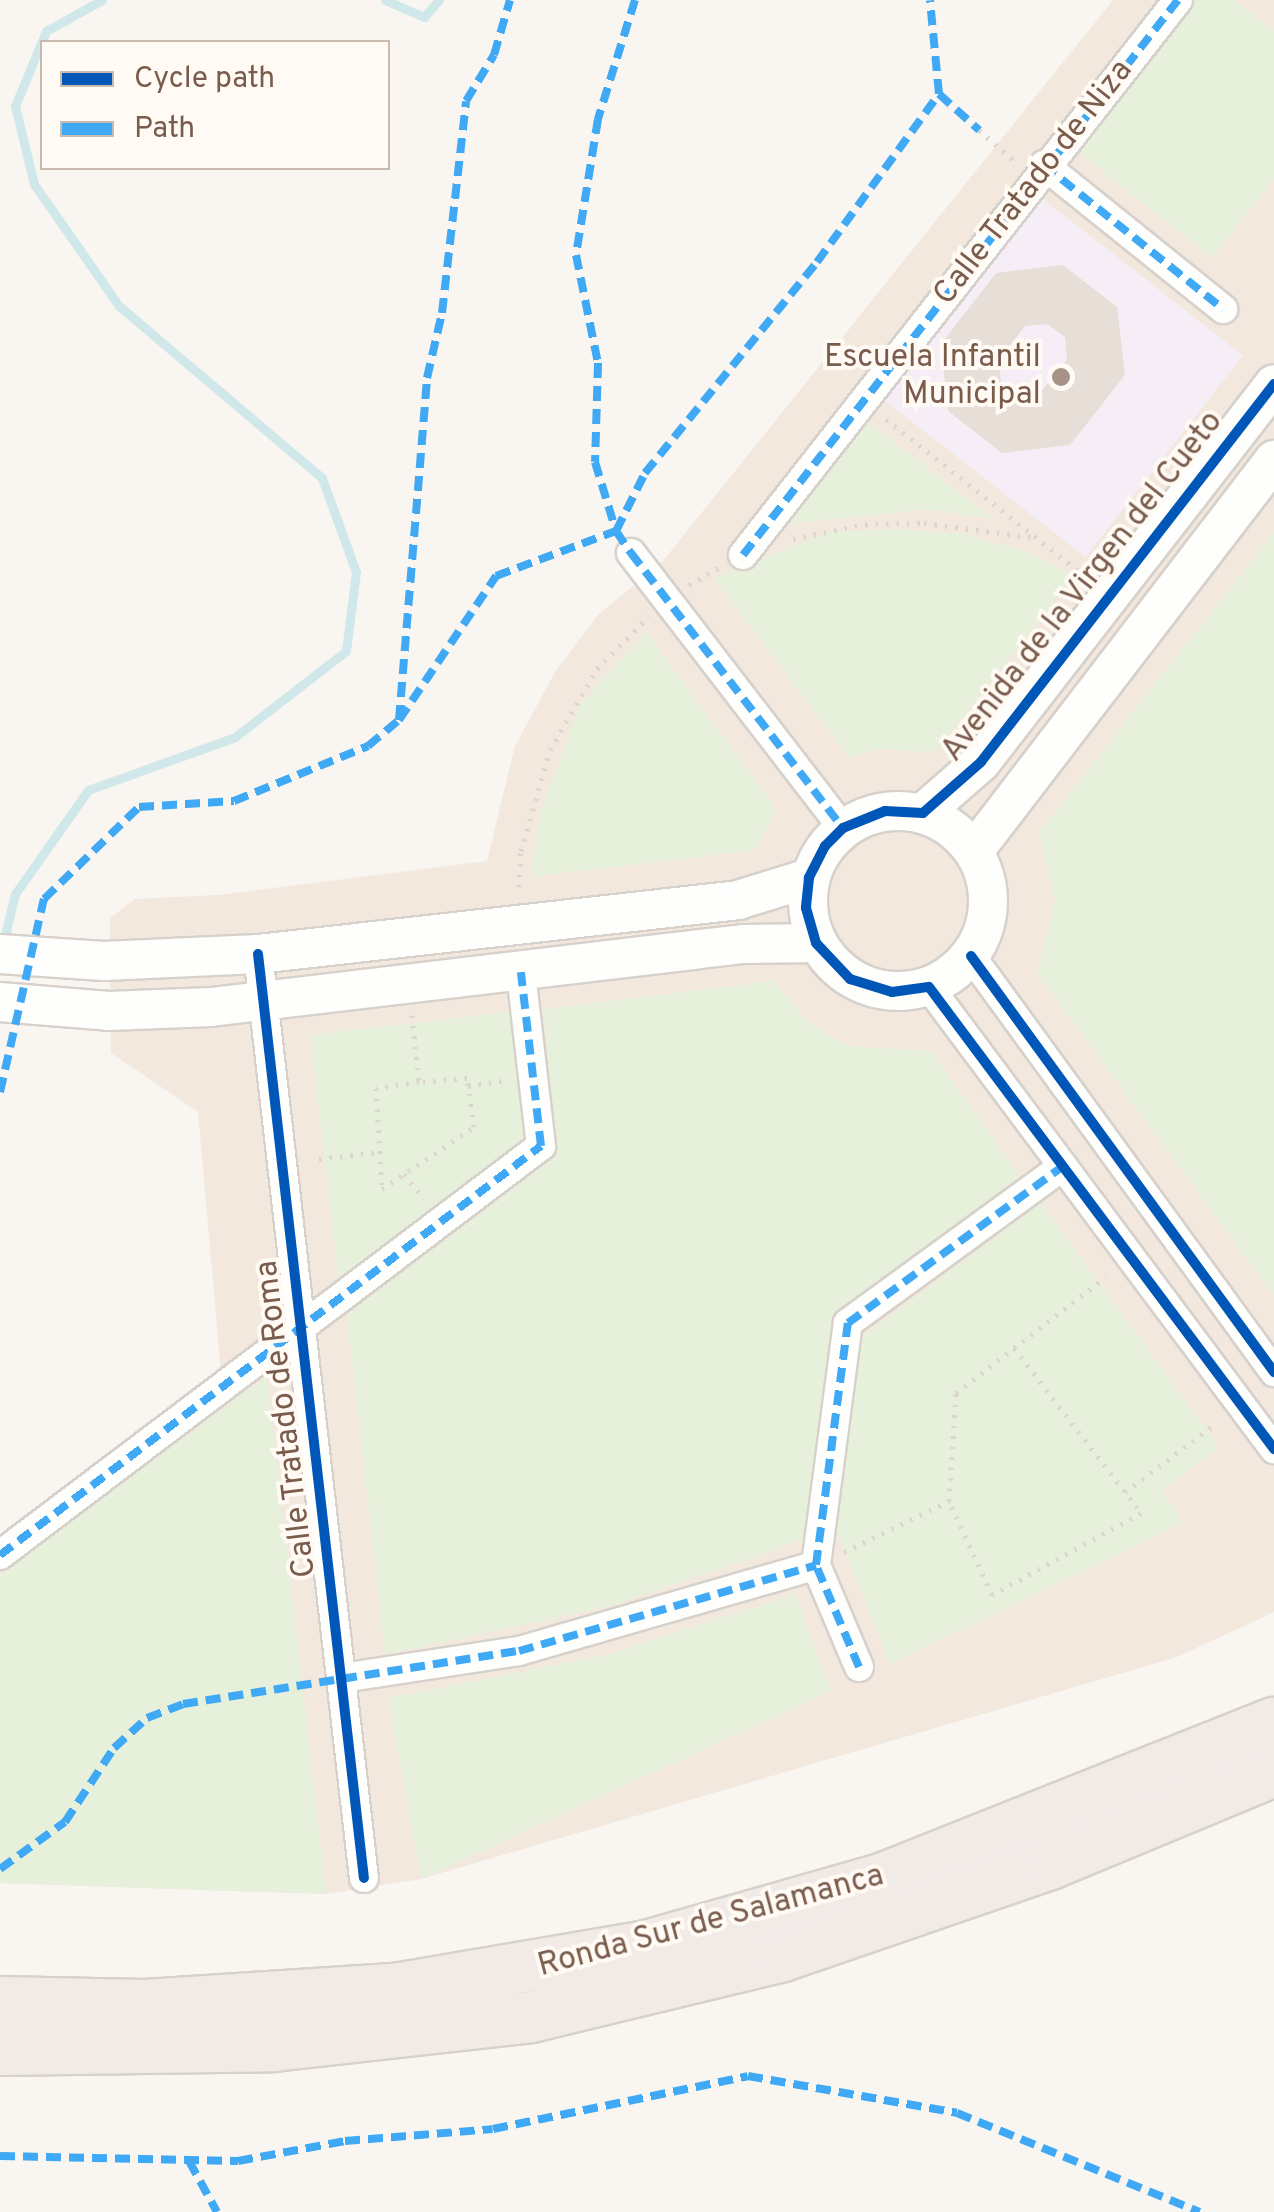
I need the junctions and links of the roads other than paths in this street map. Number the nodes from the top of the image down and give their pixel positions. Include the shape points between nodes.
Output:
1 (1178, 0) edge
2 (1040, 172) junction
3 (1223, 309) dead end
4 (1274, 384) edge
5 (1274, 460) edge
6 (631, 553) dead end
7 (743, 555) dead end
8 (923, 813) junction
9 (842, 828) junction
10 (974, 851) junction
11 (809, 878) junction
12 (816, 942) junction
13 (0, 954) edge
14 (258, 954) junction
15 (971, 956) junction
16 (520, 972) junction
17 (929, 988) junction
18 (0, 1002) edge
19 (264, 1002) junction
20 (1063, 1166) junction
21 (301, 1330) junction
22 (1274, 1372) edge
23 (1274, 1449) edge
24 (0, 1555) edge
25 (816, 1566) junction
26 (859, 1667) dead end
27 (342, 1678) junction
28 (1274, 1709) edge
29 (1274, 1722) edge
30 (1274, 1771) edge
31 (1137, 1780) junction
32 (1274, 1799) edge
33 (1050, 1864) junction
34 (364, 1878) dead end
35 (0, 2002) edge
36 (0, 2050) edge

1 - 2 street, Calle Tratado de Niza
2 - 3 street
2 - 7 street, Calle Tratado de Niza
4 - 8 main road, Avenida de la Virgen del Cueto via 981,762
5 - 10 main road
6 - 9 street
8 - 9 main road via 885,811
8 - 10 main road via 951,827
9 - 11 main road
10 - 15 main road via 988,885 986,928
11 - 12 main road via 806,908
11 - 14 main road via 738,900
12 - 16 main road via 743,944
12 - 17 main road via 850,979 892,992
13 - 14 main road via 104,961
14 - 19 street, Calle Tratado de Roma
15 - 17 main road
15 - 22 street
16 - 19 main road
16 - 21 street via 541,1146
17 - 20 street
18 - 19 main road via 108,1010
19 - 21 street, Calle Tratado de Roma
20 - 23 street
20 - 25 street via 848,1323
21 - 24 street
21 - 27 street, Calle Tratado de Roma
25 - 26 street
25 - 27 street via 520,1651
27 - 34 street, Calle Tratado de Roma
28 - 31 highway
29 - 31 highway, Ronda Sur de Salamanca
30 - 33 highway, Ronda Sur de Salamanca
31 - 35 highway, Ronda Sur de Salamanca via 867,1884 680,1937 520,1972 277,1999
32 - 33 highway via 1173,1837
33 - 36 highway, Ronda Sur de Salamanca via 783,1956 531,2017 274,2046

